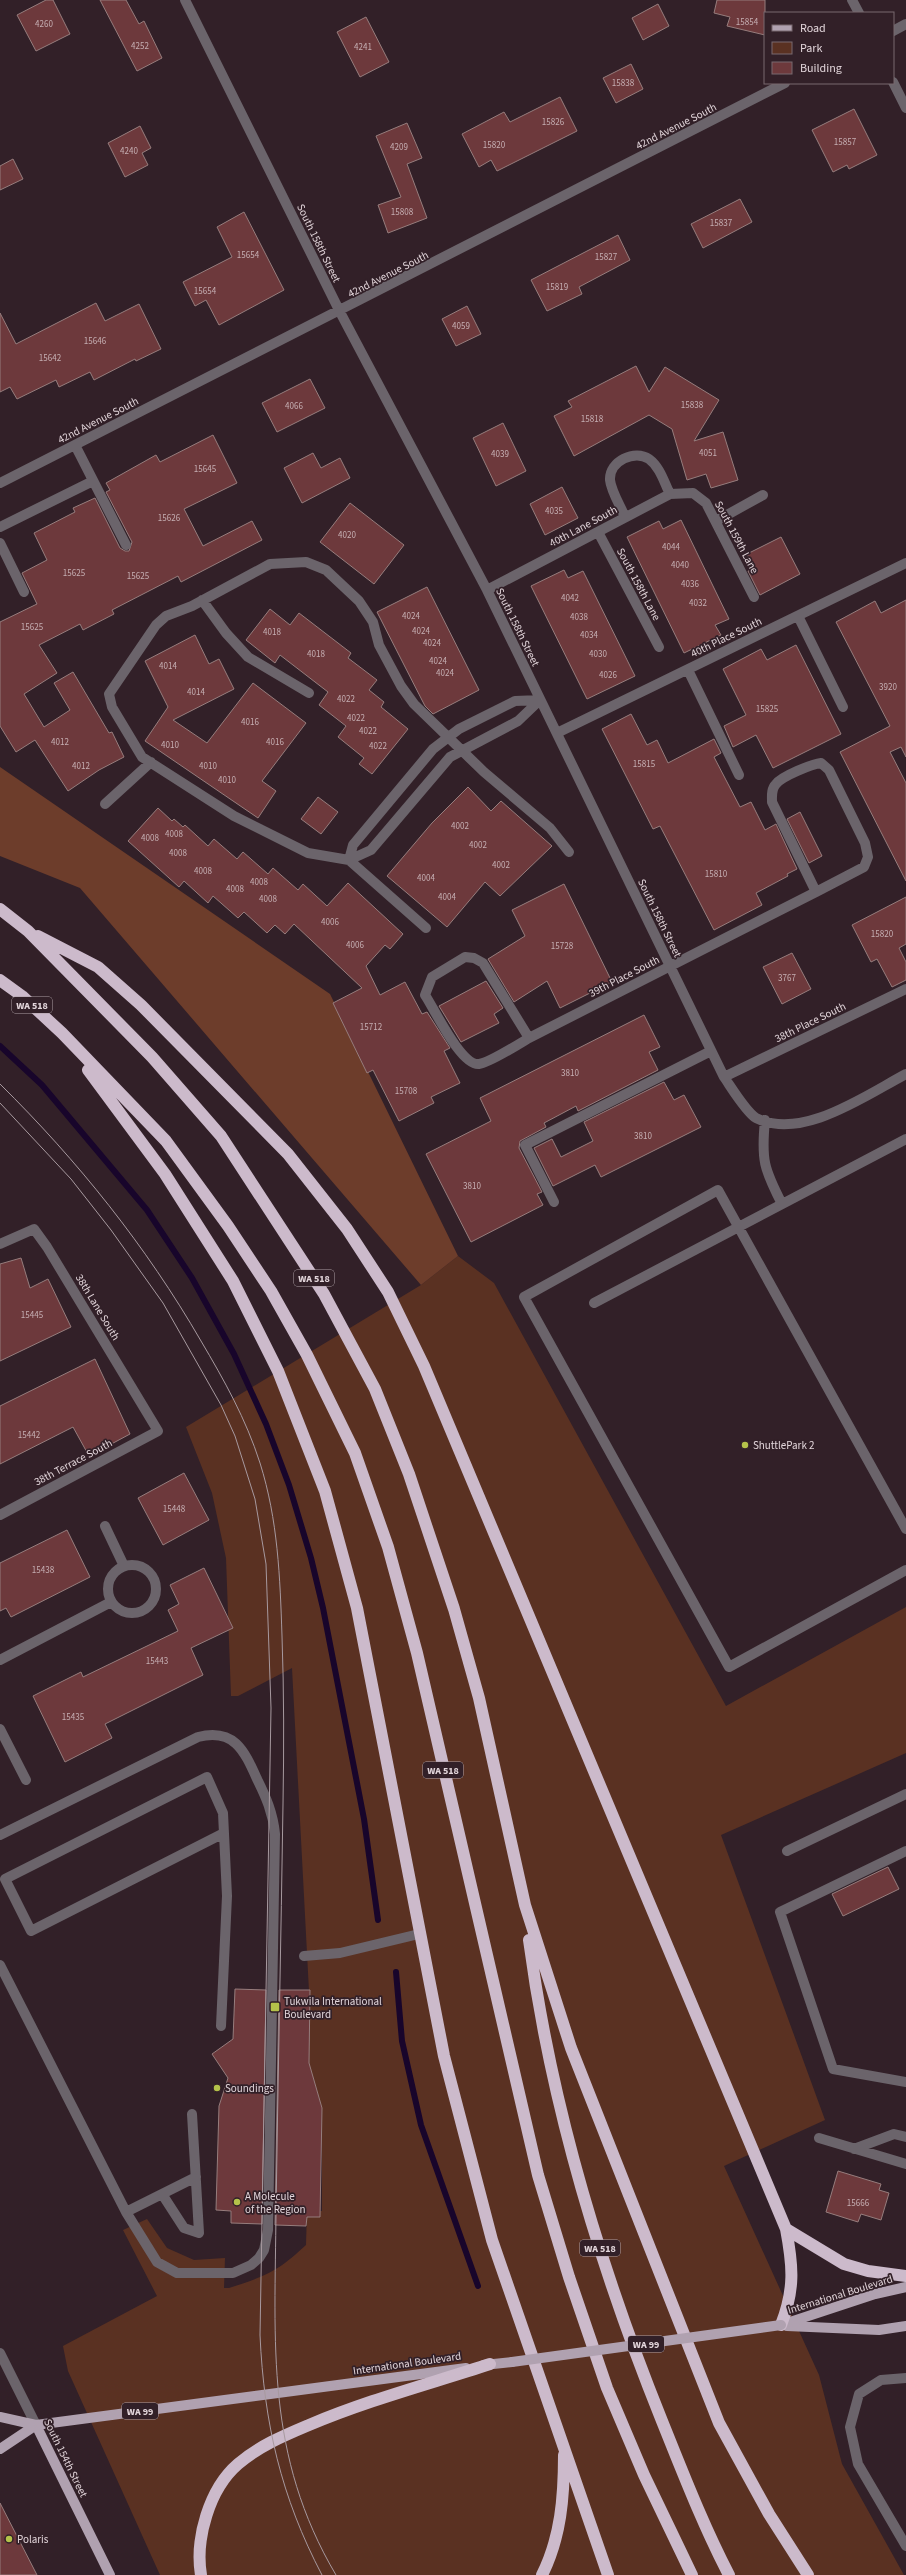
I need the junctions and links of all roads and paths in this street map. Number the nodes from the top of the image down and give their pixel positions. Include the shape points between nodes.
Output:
1 (185, 0) edge
2 (852, 0) edge
3 (858, 12) edge
4 (906, 24) edge
5 (894, 30) edge
6 (783, 84) edge
7 (894, 84) edge
8 (906, 108) edge
9 (340, 312) junction
10 (75, 446) junction
11 (93, 481) junction
12 (0, 483) edge
13 (693, 493) joint
14 (670, 494) junction
15 (763, 495) dead end
16 (625, 517) junction
17 (716, 521) junction
18 (0, 528) edge
19 (598, 532) junction
20 (0, 543) edge
21 (126, 545) dead end
22 (906, 563) edge
23 (487, 590) junction
24 (24, 592) dead end
25 (754, 597) dead end
26 (202, 600) junction
27 (798, 616) junction
28 (659, 647) dead end
29 (688, 670) junction
30 (309, 693) dead end
31 (540, 700) junction
32 (843, 707) dead end
33 (557, 733) junction
34 (449, 737) junction
35 (462, 751) junction
36 (151, 762) junction
37 (739, 775) dead end
38 (105, 804) dead end
39 (568, 852) dead end
40 (349, 860) junction
41 (816, 892) junction
42 (0, 909) edge
43 (426, 928) dead end
44 (28, 931) junction
45 (670, 966) junction
46 (0, 980) edge
47 (906, 989) edge
48 (62, 1033) junction
49 (529, 1038) junction
50 (711, 1051) junction
51 (906, 1074) edge
52 (724, 1077) junction
53 (765, 1120) junction
54 (906, 1139) edge
55 (554, 1202) dead end
56 (782, 1204) junction
57 (739, 1227) junction
58 (0, 1244) edge
59 (594, 1303) dead end
60 (158, 1431) joint
61 (0, 1515) edge
62 (104, 1526) dead end
63 (906, 1529) edge
64 (124, 1566) junction
65 (906, 1570) edge
66 (111, 1602) junction
67 (0, 1660) edge
68 (0, 1730) edge
69 (26, 1780) dead end
70 (906, 1794) edge
71 (224, 1833) junction
72 (0, 1836) edge
73 (787, 1851) dead end
74 (906, 1852) edge
75 (525, 1906) junction
76 (420, 1934) junction
77 (304, 1956) dead end
78 (0, 1965) edge
79 (221, 2026) dead end
80 (906, 2082) edge
81 (192, 2114) dead end
82 (906, 2137) edge
83 (819, 2138) dead end
84 (854, 2149) junction
85 (906, 2164) edge
86 (196, 2177) junction
87 (162, 2194) junction
88 (126, 2212) junction
89 (786, 2229) junction
90 (906, 2276) edge
91 (906, 2287) edge
92 (781, 2325) junction
93 (906, 2326) edge
94 (0, 2353) edge
95 (490, 2364) junction
96 (906, 2378) edge
97 (0, 2417) edge
98 (36, 2425) junction
99 (564, 2444) junction
100 (0, 2449) edge
101 (906, 2546) edge
102 (110, 2575) edge
103 (201, 2575) edge
104 (542, 2575) edge
105 (608, 2575) edge
106 (692, 2575) edge
107 (728, 2575) edge
108 (808, 2575) edge

1 - 9 street, South 158th Street
2 - 3 street
4 - 5 street
6 - 9 street, 42nd Avenue South
7 - 8 street
9 - 10 street, 42nd Avenue South
9 - 23 street, South 158th Street
10 - 11 street
10 - 12 street, 42nd Avenue South
11 - 18 street
11 - 21 street
13 - 14 street, 40th Lane South
13 - 17 street, South 159th Lane via 706,503
14 - 16 street, 40th Lane South
14 - 16 street via 657,468 648,458 636,455 623,458 614,467 610,479
15 - 17 street
16 - 19 street, 40th Lane South
17 - 25 street, South 159th Lane
19 - 23 street, 40th Lane South
19 - 28 street, South 158th Lane
20 - 24 street
22 - 27 street, 40th Place South
23 - 31 street, South 158th Street
26 - 30 street via 226,633 248,657
26 - 34 street via 270,564 306,562 326,570 359,601 373,622 379,645 414,704
26 - 36 street via 166,616 156,625 109,694 112,707 142,757
27 - 29 street, 40th Place South
27 - 32 street
29 - 33 street, 40th Place South
29 - 37 street
31 - 33 street, South 158th Street
31 - 34 street via 515,701 459,729
31 - 35 street via 518,721
33 - 45 street, South 158th Street
34 - 35 street
34 - 40 street via 433,749 353,845
35 - 39 street via 550,828
35 - 40 street via 450,757 370,850
36 - 38 street
36 - 40 street via 234,816 301,850
40 - 43 street
41 - 41 street, 39th Place South via 864,867 868,857 865,843 832,776 821,763 813,764 776,783 772,791 772,802
41 - 45 street, 39th Place South
42 - 44 highway, WA 518
44 - 75 highway, WA 518 via 152,1057 221,1136 324,1294 375,1389 410,1474 454,1610 478,1698
44 - 89 highway via 98,967 215,1080 288,1154 347,1229 388,1292 424,1366
45 - 49 street, 39th Place South
45 - 50 street, South 158th Street
46 - 48 highway, WA 518 via 22,996
47 - 52 street, 38th Place South
48 - 76 highway via 165,1174 233,1281 278,1371 325,1490 357,1608
48 - 106 highway, WA 518 via 166,1141 228,1226 271,1291 304,1349 355,1453 388,1547 417,1653 538,2175 568,2277 607,2388 644,2475
49 - 49 street, 39th Place South via 480,1064 471,1063 462,1054 426,995 427,985 432,977 465,957 474,958 483,963
50 - 52 street, South 158th Street
50 - 55 street via 524,1145
51 - 53 street, South 158th Street via 819,1119 796,1123
52 - 53 street, South 158th Street via 755,1117
53 - 56 street via 762,1153 764,1166
54 - 56 street
56 - 57 street
57 - 59 street
57 - 63 street
57 - 65 street via 718,1190 524,1297 729,1668
58 - 60 street, 38th Lane South via 34,1229
60 - 61 street, 38th Terrace South
62 - 64 street
64 - 66 street via 112,1574 108,1582
64 - 66 street via 145,1568 152,1576 155,1593 147,1608 138,1612 128,1613 118,1609
66 - 67 street
68 - 69 street
70 - 73 street
71 - 71 street via 31,1931 5,1878 207,1778 223,1813
71 - 79 street via 227,1896
72 - 88 street via 198,1737 207,1735 226,1737 242,1748 268,1802 275,1834 268,2230 264,2250 252,2265 233,2273 176,2273 157,2262
74 - 80 street via 780,1912 833,2069
75 - 107 highway, WA 518 via 536,1993 572,2158 627,2333 707,2532
75 - 108 highway via 571,2048 719,2423 769,2514
76 - 77 street via 340,1953
76 - 99 highway via 444,2056 492,2240
78 - 88 street
81 - 86 street
82 - 84 street via 894,2134
83 - 84 street
84 - 85 street
86 - 87 street
86 - 87 street via 199,2233 184,2228
87 - 88 street
89 - 90 highway via 844,2264 868,2271
89 - 92 highway via 792,2267 792,2288
91 - 92 main road, International Boulevard / WA 99 via 875,2294
92 - 93 main road, International Boulevard / WA 99 via 880,2330
92 - 95 main road, International Boulevard / WA 99, bridge
94 - 98 street, South 154th Street
95 - 98 main road, International Boulevard / WA 99
95 - 103 highway via 341,2412 259,2448 236,2465 218,2490 204,2522 198,2562
96 - 101 street via 881,2380 859,2394 850,2427 858,2464
97 - 98 main road, International Boulevard
98 - 100 main road, International Boulevard
98 - 102 main road, South 154th Street
99 - 104 highway via 564,2493 559,2528
99 - 105 highway

